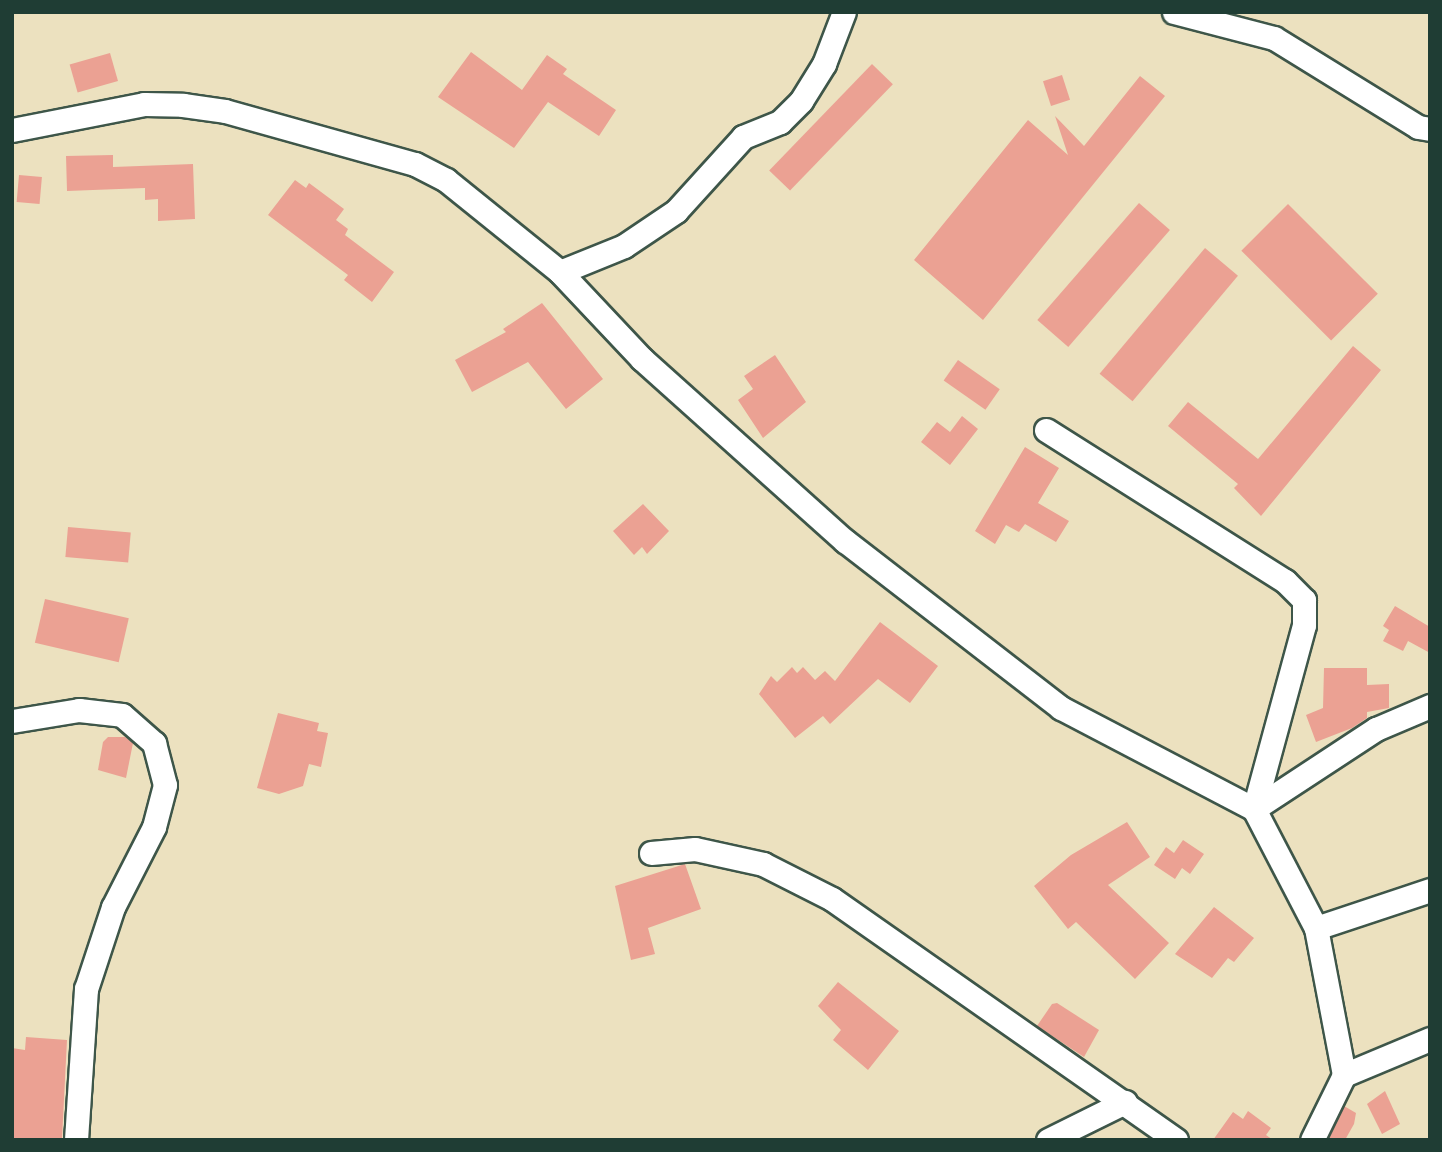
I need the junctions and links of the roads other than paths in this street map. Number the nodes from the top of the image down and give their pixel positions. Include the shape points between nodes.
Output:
1 (844, 12) edge
2 (1174, 12) edge
3 (1430, 129) edge
4 (12, 130) edge
5 (560, 272) junction
6 (1046, 430) dead end
7 (1430, 706) edge
8 (12, 721) edge
9 (1254, 810) junction
10 (651, 853) dead end
11 (1430, 890) edge
12 (1316, 928) junction
13 (1430, 1039) edge
14 (1344, 1075) junction
15 (1125, 1102) junction
16 (76, 1140) edge
17 (1048, 1140) edge
18 (1176, 1140) edge
19 (1312, 1140) edge

1 - 5 street via 824,64 801,101 780,122 743,137 676,211 624,246
2 - 3 street via 1274,38 1418,127
4 - 5 street via 144,104 225,111 415,164 446,180
5 - 9 street via 642,359 845,541 1062,708
6 - 9 street via 1285,581 1304,600 1304,625
7 - 9 street via 1376,729
8 - 16 street via 79,710 121,715 154,743 165,785 154,827 113,907 86,989
9 - 12 street
10 - 15 street via 695,849 763,864 832,900
11 - 12 street
12 - 14 street
13 - 14 street
14 - 19 street
15 - 17 street
15 - 18 street

